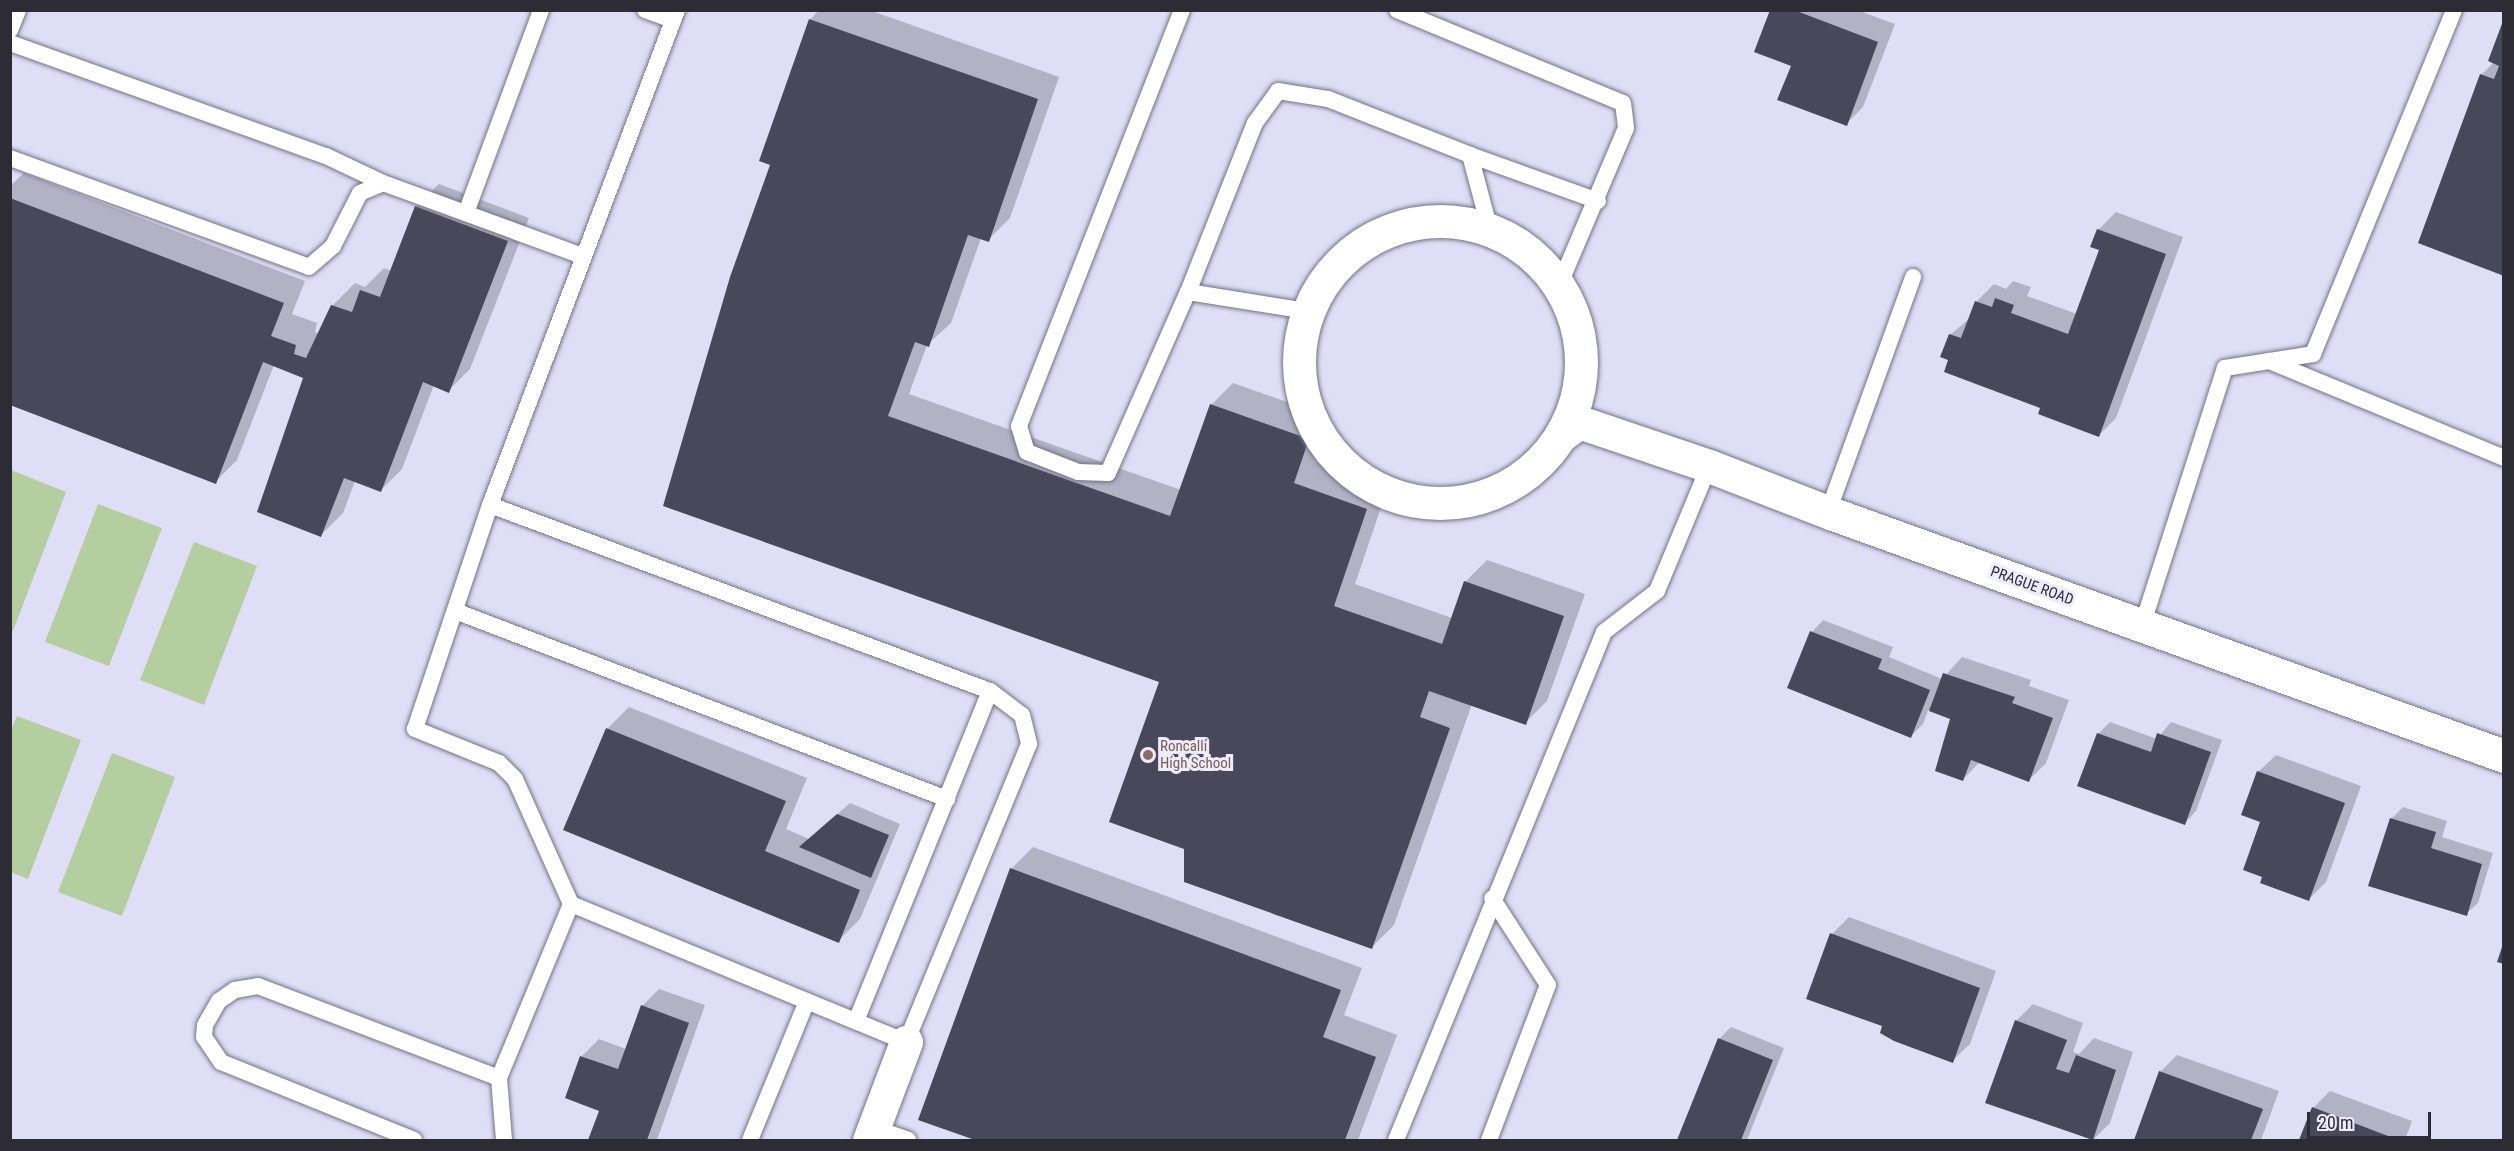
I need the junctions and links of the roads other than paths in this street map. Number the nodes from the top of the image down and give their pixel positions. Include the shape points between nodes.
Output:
1 (18, 10) edge
2 (541, 10) edge
3 (645, 10) edge
4 (1182, 10) edge
5 (1397, 10) edge
6 (2454, 10) edge
7 (675, 16) edge
8 (10, 30) edge
9 (10, 43) edge
10 (1470, 155) junction
11 (10, 158) edge
12 (383, 183) junction
13 (1598, 201) junction
14 (466, 213) junction
15 (1490, 230) junction
16 (583, 256) junction
17 (1914, 277) dead end
18 (1559, 286) junction
19 (1188, 292) junction
20 (1307, 311) junction
21 (2268, 361) junction
22 (1563, 434) junction
23 (2504, 458) edge
24 (1709, 466) junction
25 (490, 505) junction
26 (1828, 512) junction
27 (455, 611) junction
28 (2142, 626) junction
29 (990, 691) junction
30 (2504, 756) edge
31 (947, 799) junction
32 (1492, 898) junction
33 (571, 904) junction
34 (807, 1001) junction
35 (856, 1021) junction
36 (906, 1042) junction
37 (499, 1078) junction
38 (872, 1134) edge
39 (414, 1140) edge
40 (504, 1140) edge
41 (750, 1140) edge
42 (908, 1140) edge
43 (1396, 1140) edge
44 (1489, 1140) edge

1 - 8 lane
2 - 14 lane
3 - 7 lane
4 - 19 lane via 1019,426 1027,452 1078,472 1108,473
5 - 13 lane via 1623,103 1626,128
6 - 21 lane via 2313,354
7 - 16 lane
9 - 12 lane via 326,156
10 - 13 lane
10 - 15 lane
10 - 19 lane via 1328,99 1278,91 1255,123
11 - 12 lane via 309,267 333,246 360,193
12 - 14 lane
13 - 18 lane
14 - 16 lane
15 - 18 street via 1529,253
15 - 20 street via 1447,221 1403,225 1362,243 1330,273
16 - 25 lane
17 - 26 lane
18 - 22 street via 1575,320 1581,359 1577,398
19 - 20 lane
20 - 22 street via 1298,352 1301,394 1317,433 1344,466 1379,490 1419,502 1461,502 1510,484 1536,466
21 - 23 lane
21 - 28 lane via 2225,368
22 - 24 street, PRAGUE ROAD via 1579,422
24 - 26 street, PRAGUE ROAD
24 - 32 lane via 1657,591 1604,632
25 - 27 lane
25 - 29 lane
26 - 28 street, PRAGUE ROAD
27 - 31 lane
27 - 33 lane via 415,729 499,763 515,779
28 - 30 street, PRAGUE ROAD
29 - 31 lane
29 - 36 lane via 1022,715 1029,744
31 - 35 lane
32 - 43 lane
32 - 44 lane via 1548,985
33 - 34 lane
33 - 37 lane
34 - 35 lane
34 - 41 lane
35 - 36 lane
36 - 38 street
37 - 39 lane via 258,986 235,990 219,1002 205,1025 204,1037 221,1062
37 - 40 lane
38 - 42 lane

